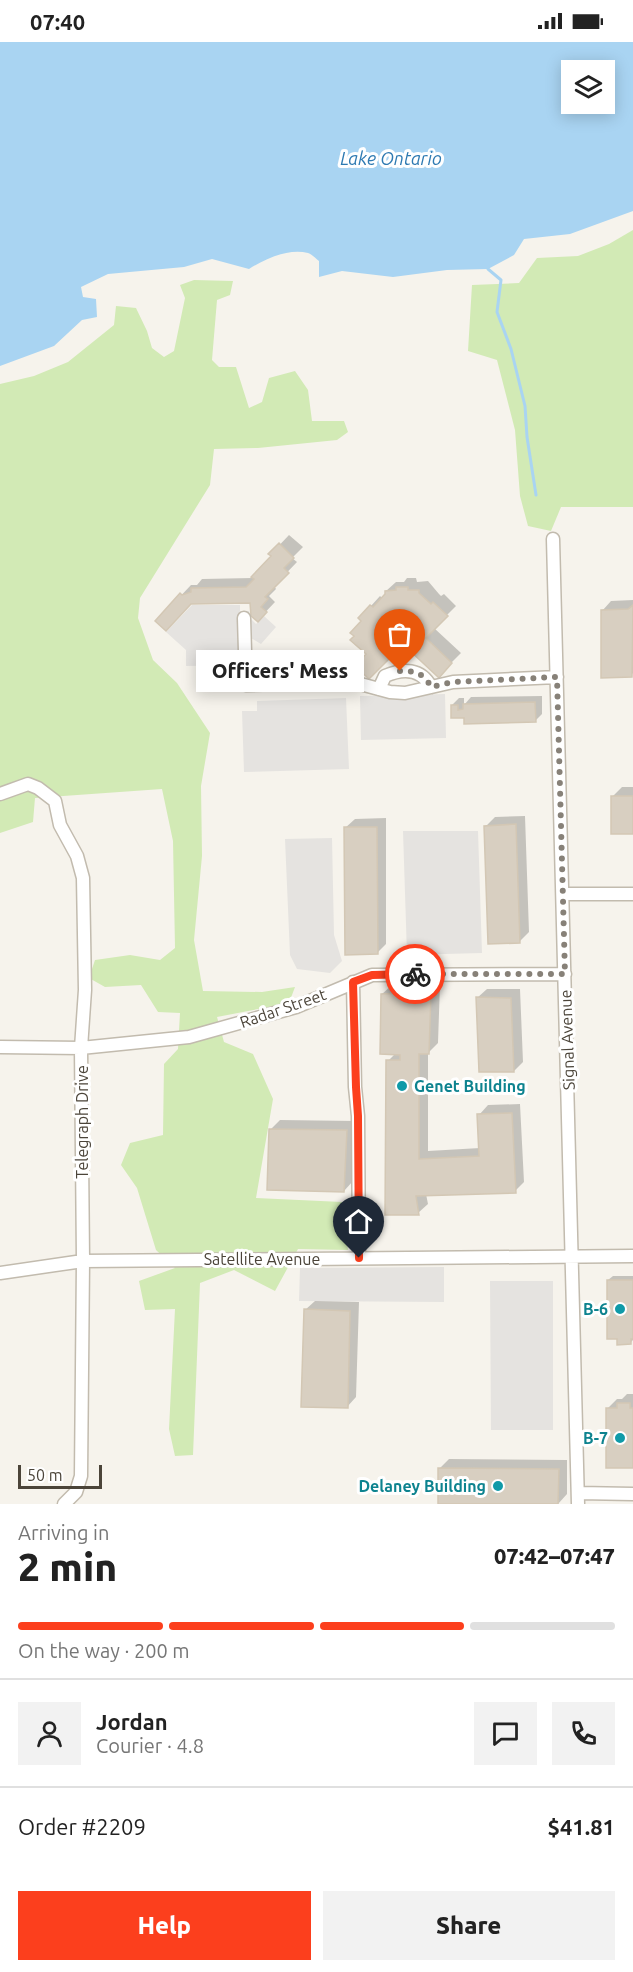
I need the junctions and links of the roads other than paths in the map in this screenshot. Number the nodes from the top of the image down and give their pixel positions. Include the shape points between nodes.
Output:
1 (553, 540) dead end
2 (244, 618) dead end
3 (557, 677) junction
4 (431, 687) junction
5 (379, 688) junction
6 (0, 794) edge
7 (563, 894) junction
8 (633, 894) edge
9 (565, 974) junction
10 (353, 982) junction
11 (0, 1047) edge
12 (81, 1048) junction
13 (633, 1256) edge
14 (572, 1257) junction
15 (359, 1258) junction
16 (83, 1261) junction
17 (0, 1273) edge
18 (633, 1494) edge
19 (578, 1499) edge
20 (64, 1504) edge

1 - 3 street, Signal Avenue
2 - 5 street via 246,686 354,682
3 - 4 street via 453,682
3 - 7 street, Signal Avenue
4 - 5 street via 405,693
4 - 5 street via 422,674 400,671 385,676
6 - 12 street, Telegraph Drive via 28,784 55,801 60,825 77,856 83,878 85,990
7 - 8 street
7 - 9 street, Signal Avenue
9 - 10 street, Radar Street via 372,975
9 - 14 street, Signal Avenue
10 - 12 street, Radar Street via 296,1007 189,1037
10 - 15 street
11 - 12 street, Radar Street
12 - 16 street, Telegraph Drive
13 - 14 street, Satellite Avenue
14 - 15 street, Satellite Avenue
14 - 19 street, Signal Avenue
15 - 16 street, Satellite Avenue
16 - 17 street, Satellite Avenue
16 - 20 street, Telegraph Drive via 81,1476 76,1492
18 - 19 street

